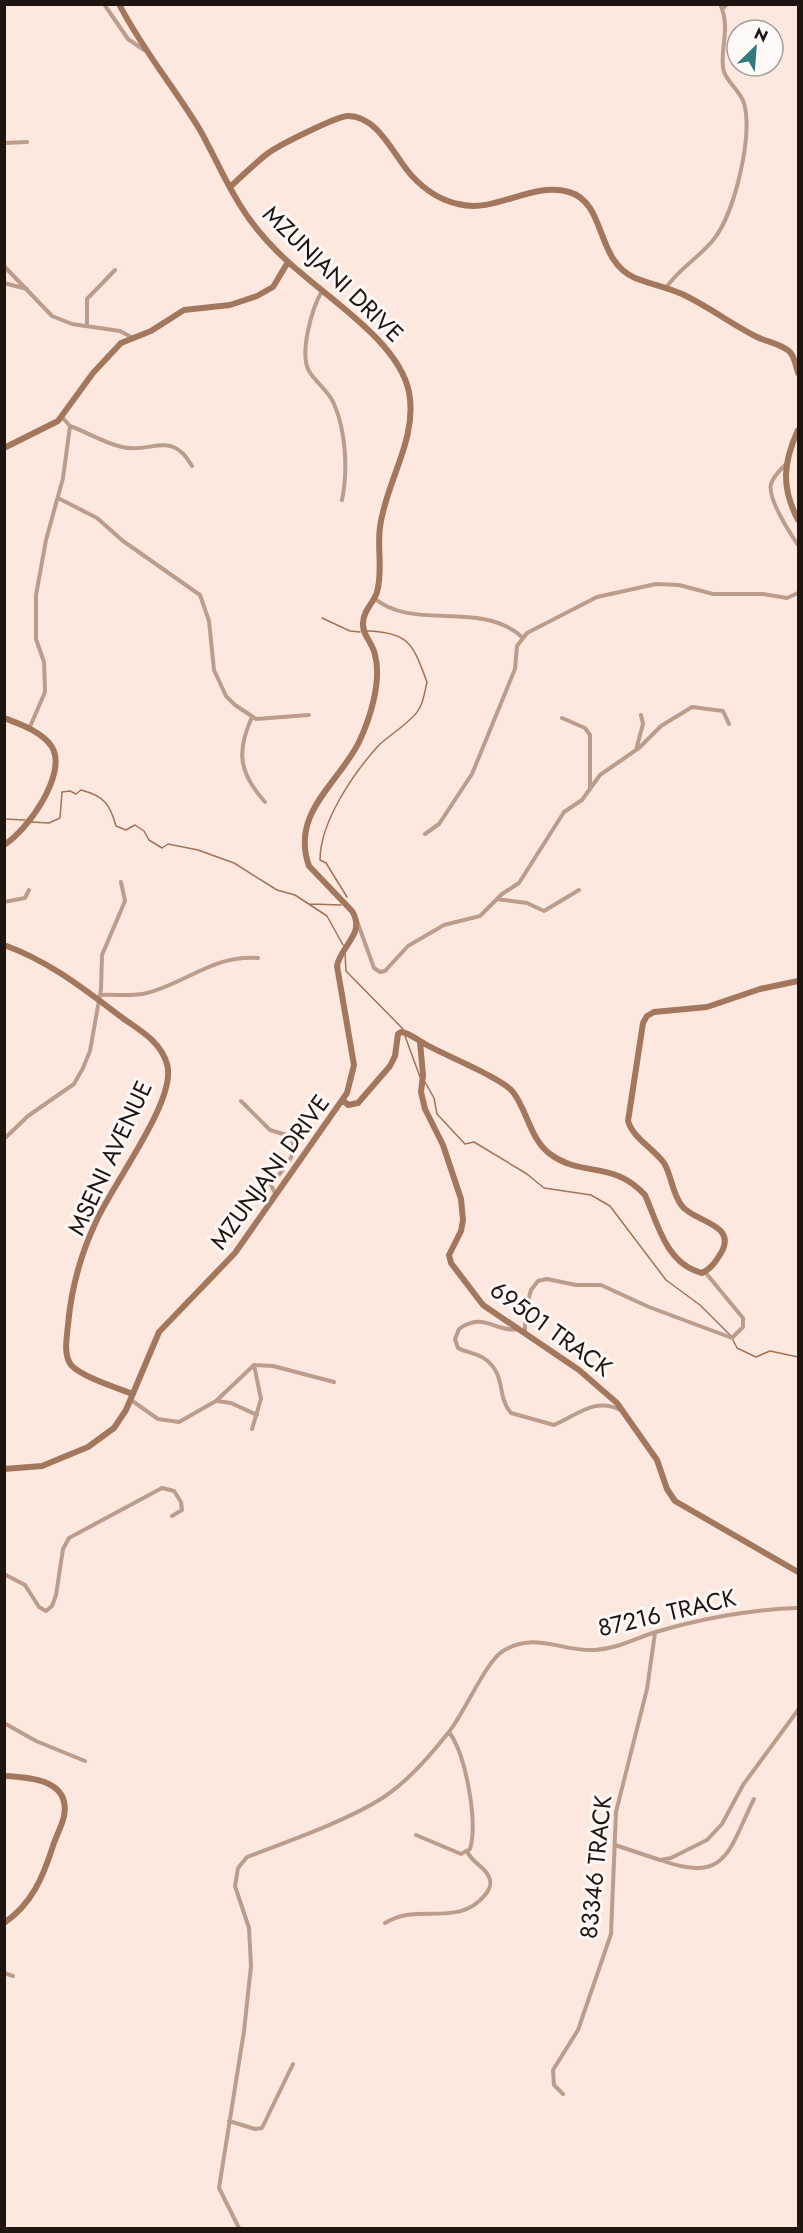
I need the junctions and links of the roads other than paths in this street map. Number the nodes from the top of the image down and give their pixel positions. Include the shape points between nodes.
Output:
1 (104, 4) edge
2 (119, 4) edge
3 (727, 4) edge
4 (721, 7) edge
5 (144, 50) junction
6 (27, 142) dead end
7 (4, 144) edge
8 (230, 187) junction
9 (288, 262) junction
10 (4, 266) edge
11 (115, 270) dead end
12 (4, 283) edge
13 (666, 288) junction
14 (27, 289) junction
15 (322, 291) junction
16 (87, 324) junction
17 (133, 338) junction
18 (798, 373) edge
19 (62, 416) junction
20 (70, 426) junction
21 (798, 430) edge
22 (4, 448) edge
23 (785, 465) junction
24 (192, 466) dead end
25 (58, 498) junction
26 (342, 500) dead end
27 (798, 520) edge
28 (798, 545) edge
29 (798, 593) edge
30 (374, 598) junction
31 (522, 637) junction
32 (309, 715) dead end
33 (640, 715) dead end
34 (252, 717) junction
35 (4, 718) edge
36 (562, 718) dead end
37 (729, 724) dead end
38 (29, 729) junction
39 (636, 750) junction
40 (590, 789) junction
41 (266, 802) dead end
42 (424, 834) dead end
43 (4, 845) edge
44 (121, 882) dead end
45 (29, 890) dead end
46 (579, 890) dead end
47 (496, 899) junction
48 (4, 902) edge
49 (357, 921) junction
50 (4, 945) edge
51 (258, 958) dead end
52 (798, 981) edge
53 (99, 997) junction
54 (420, 1042) junction
55 (241, 1101) dead end
56 (344, 1101) junction
57 (4, 1139) edge
58 (276, 1195) junction
59 (705, 1271) junction
60 (522, 1329) junction
61 (254, 1365) junction
62 (334, 1382) dead end
63 (132, 1397) junction
64 (216, 1401) junction
65 (624, 1411) junction
66 (257, 1416) junction
67 (252, 1429) dead end
68 (4, 1469) edge
69 (172, 1516) dead end
70 (796, 1569) edge
71 (4, 1574) edge
72 (798, 1608) edge
73 (656, 1632) junction
74 (798, 1710) edge
75 (6, 1725) edge
76 (449, 1732) junction
77 (85, 1761) dead end
78 (4, 1776) edge
79 (754, 1799) dead end
80 (416, 1835) dead end
81 (615, 1845) junction
82 (468, 1853) junction
83 (660, 1860) junction
84 (4, 1923) edge
85 (385, 1923) dead end
86 (4, 1973) edge
87 (13, 1976) dead end
88 (293, 2064) dead end
89 (562, 2094) dead end
90 (229, 2121) junction
91 (239, 2229) edge

1 - 5 street via 128,39
2 - 5 street, MZUNJANI DRIVE
3 - 4 street
4 - 13 street via 726,36 723,64 726,76 743,101 744,150 734,196 721,229
5 - 8 street, MZUNJANI DRIVE via 200,130
6 - 7 street
8 - 9 street, MZUNJANI DRIVE via 252,222
8 - 13 street via 270,152 337,118 357,117 382,136 422,186 458,204 499,203 548,191 573,193 590,208 614,264 635,278
9 - 15 street, MZUNJANI DRIVE
9 - 17 street via 273,286 257,296 230,305 184,310
10 - 14 street
11 - 16 street via 88,297
12 - 14 street
13 - 18 street via 785,349 795,360
14 - 16 street via 52,316 72,324
15 - 26 street via 313,309 305,358 309,372 329,395 339,416 345,478
15 - 30 street, MZUNJANI DRIVE via 390,354 403,372 409,392 409,428 380,524
16 - 17 street via 120,330
17 - 19 street via 110,352
19 - 20 street
19 - 22 street via 53,426
20 - 24 street via 126,448 160,444 175,447
20 - 25 street
21 - 23 street
23 - 27 street via 788,494
23 - 28 street via 772,481 771,491
25 - 34 street via 97,518 200,595 209,621 218,679 226,696
25 - 38 street via 35,606 36,639 46,672 45,692
29 - 31 street via 787,598 713,594 656,584 590,600
30 - 31 street via 404,612 475,617 512,628
30 - 49 street, MZUNJANI DRIVE via 363,620 377,670 365,728 349,761 315,803 306,846 312,871 345,903
31 - 42 street via 515,669 469,779 439,824
32 - 34 street
33 - 39 street via 642,724
34 - 41 street via 243,741 243,763 251,783
35 - 38 street
36 - 40 street via 585,728 590,735
37 - 39 street via 719,708 692,707 661,726
38 - 43 street via 52,747 53,776 25,828
39 - 40 street via 600,775
40 - 47 street via 564,812 524,879
44 - 53 street via 124,901 102,955
45 - 48 street via 25,897
46 - 47 street via 544,911 527,903
47 - 49 street via 480,916 444,925 408,946 382,972 374,968
49 - 56 street, MZUNJANI DRIVE via 355,935 337,966 354,1065
50 - 53 street, MSENI AVENUE via 49,964
51 - 53 street via 219,962 147,993
52 - 59 street via 696,1010 654,1012 643,1023 628,1121 633,1132 665,1165 683,1209 715,1225 722,1233 724,1247
53 - 57 street via 90,1051 74,1084 28,1116
53 - 63 street, MSENI AVENUE via 149,1037 168,1065 158,1110 94,1226 69,1314 67,1352 71,1364
54 - 56 street via 400,1032 390,1066 358,1103 348,1105
54 - 59 street via 508,1087 522,1105 536,1139 548,1153 574,1167 617,1174 639,1189 672,1252 693,1269
54 - 60 street, 69501 TRACK via 425,1109 443,1145 461,1199 461,1232 448,1258 483,1305
55 - 58 street via 270,1130 290,1136 295,1143 294,1153 271,1185
56 - 58 street, MZUNJANI DRIVE
58 - 63 street, MZUNJANI DRIVE via 222,1268 159,1332
59 - 60 street via 744,1323 740,1334 732,1338 642,1305 601,1285 547,1279 538,1281 531,1290
60 - 65 street, 69501 TRACK via 579,1370
60 - 65 street via 473,1322 459,1329 455,1337 458,1348 483,1357 497,1371 510,1412 554,1425 585,1408 603,1404
61 - 62 street
61 - 64 street
61 - 66 street via 261,1392
63 - 64 street via 158,1419 179,1422
63 - 68 street, MZUNJANI DRIVE via 114,1428 88,1447 42,1466
64 - 66 street via 231,1403
65 - 70 street, 69501 TRACK via 657,1460 675,1501
66 - 67 street
69 - 71 street via 182,1510 181,1502 174,1491 162,1488 71,1536 63,1550 53,1602 46,1611 25,1586
72 - 73 street, 87216 TRACK via 754,1611
73 - 76 street, 87216 TRACK via 609,1649 573,1650 544,1641 516,1644 489,1665 473,1698
73 - 81 street, 83346 TRACK via 647,1689 618,1803
74 - 83 street via 743,1785 714,1834 679,1855
75 - 77 street
76 - 82 street via 458,1750 471,1805 472,1842
76 - 90 street, 87216 TRACK via 401,1783 379,1800 247,1857 239,1865 235,1886 249,1928 251,1966
78 - 84 street via 36,1777 47,1782 60,1794 64,1810 37,1888 20,1911
79 - 83 street via 730,1852 716,1864 691,1869
80 - 82 street via 456,1853
81 - 83 street
81 - 89 street, 83346 TRACK via 613,1923 578,2030 553,2070 554,2085
82 - 85 street via 490,1882 478,1902 449,1914 408,1915
86 - 87 street
88 - 90 street via 262,2128
90 - 91 street via 219,2188

